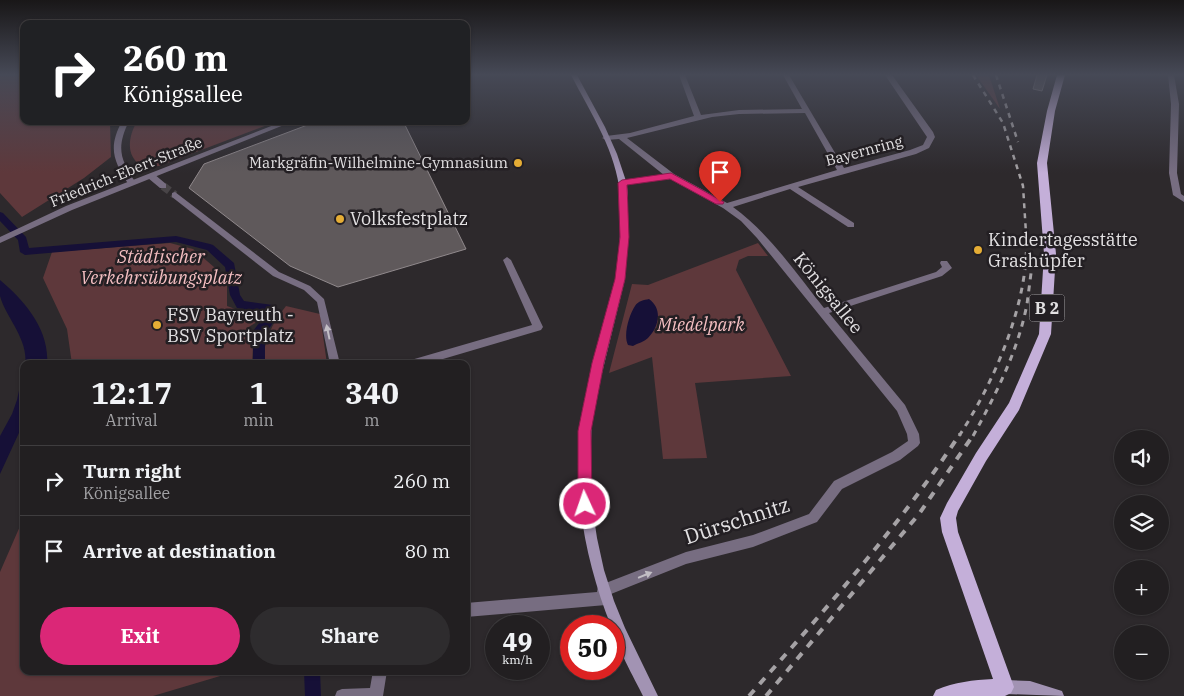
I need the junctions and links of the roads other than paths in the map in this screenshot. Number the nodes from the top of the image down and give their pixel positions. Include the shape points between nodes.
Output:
1 (590, 107) edge
2 (694, 107) edge
3 (804, 107) edge
4 (912, 107) edge
5 (1052, 107) edge
6 (1175, 107) edge
7 (806, 111) junction
8 (698, 117) junction
9 (124, 125) edge
10 (281, 125) edge
11 (606, 138) junction
12 (621, 138) junction
13 (842, 171) junction
14 (151, 176) junction
15 (671, 176) junction
16 (132, 183) junction
17 (622, 183) junction
18 (163, 186) tunnel mouth
19 (791, 186) junction
20 (175, 195) tunnel mouth
21 (1184, 199) edge
22 (726, 206) junction
23 (851, 225) dead end
24 (0, 240) edge
25 (507, 260) dead end
26 (944, 263) dead end
27 (822, 312) junction
28 (334, 360) edge
29 (425, 360) edge
30 (896, 456) joint
31 (605, 595) junction
32 (470, 610) edge
33 (379, 675) edge
34 (1007, 691) edge
35 (342, 696) edge
36 (376, 696) edge
37 (652, 696) edge
38 (942, 696) edge
39 (1057, 696) edge

1 - 11 main road
2 - 8 street
3 - 7 street
4 - 13 street, Bayernring via 931,137 926,146
5 - 34 main road, B 2 via 1042,163 1050,254 1045,334 1014,406 981,457 948,518 950,532
6 - 21 street via 1173,173 1177,195
7 - 8 street
7 - 13 street
8 - 12 street
9 - 16 street via 118,137 117,157
10 - 14 street, Friedrich-Ebert-Straße
11 - 12 street
11 - 17 main road
12 - 15 street, Königsallee
13 - 19 street, Bayernring
14 - 16 street, Friedrich-Ebert-Straße
14 - 18 street
15 - 17 street
15 - 22 street, Königsallee
16 - 24 street, Friedrich-Ebert-Straße
17 - 31 main road via 624,237 620,279 598,363 585,431 585,504 589,540
19 - 22 street, Bayernring
19 - 23 street
28 -> 20 street via 322,301 307,288 276,274
22 - 27 street, Königsallee via 760,236
25 - 29 street via 538,327
26 - 27 street via 947,268 939,274
27 - 30 street, Königsallee via 901,408 914,444
31 -> 30 street, Dürschnitz via 686,558 754,541 812,518 838,485
31 - 32 street, Dürschnitz
31 - 37 main road
33 - 36 street
34 - 38 main road via 967,690
34 - 39 main road via 1030,688
35 - 36 street

